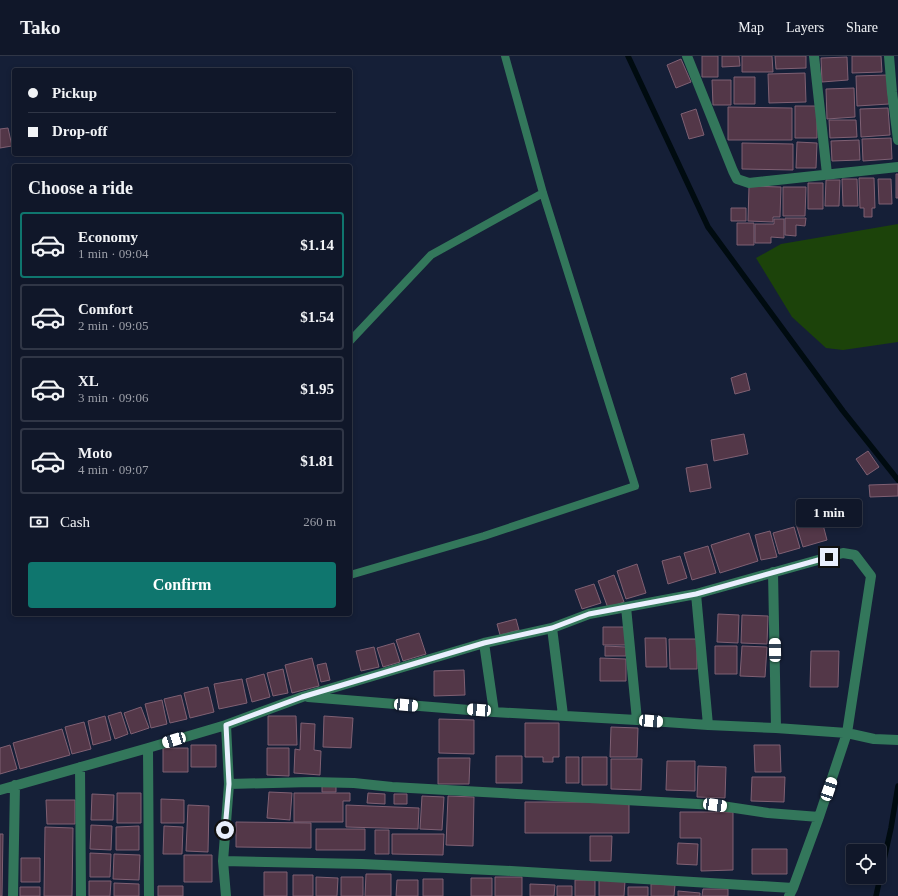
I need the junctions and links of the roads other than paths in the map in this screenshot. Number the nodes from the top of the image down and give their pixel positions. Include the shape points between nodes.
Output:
1 (506, 56) edge
2 (687, 56) edge
3 (814, 56) edge
4 (889, 56) edge
5 (895, 92) edge
6 (898, 140) edge
7 (898, 167) edge
8 (827, 174) junction
9 (543, 193) junction
10 (352, 339) edge
11 (773, 572) junction
12 (352, 574) edge
13 (696, 594) junction
14 (626, 607) junction
15 (552, 628) junction
16 (484, 643) junction
17 (302, 697) junction
18 (494, 712) junction
19 (563, 715) junction
20 (636, 720) junction
21 (226, 725) junction
22 (708, 725) junction
23 (776, 728) junction
24 (847, 733) junction
25 (898, 740) edge
26 (148, 748) junction
27 (80, 767) junction
28 (229, 784) junction
29 (15, 785) junction
30 (0, 790) edge
31 (819, 816) junction
32 (223, 861) junction
33 (791, 892) edge
34 (13, 896) edge
35 (81, 896) edge
36 (149, 896) edge
37 (226, 896) edge

1 - 9 lane
2 - 8 street via 737,179 749,183
3 - 8 street
4 - 5 street
5 - 6 street
7 - 8 street
9 - 10 lane via 431,255
9 - 12 lane via 635,486 484,536
11 - 13 street
11 - 23 street
11 - 24 street via 843,553 855,555 871,576
13 - 14 street
13 - 22 street
14 - 15 street via 589,614
14 - 20 street
15 - 16 street
15 - 19 street
16 - 17 street
16 - 18 street
17 - 18 street
17 - 21 street
18 - 19 street
19 - 20 street
20 - 22 street
21 - 26 street
21 - 28 street
22 - 23 street
23 - 24 street
24 - 25 street via 874,740
24 - 31 street
26 - 27 street
26 - 36 street
27 - 29 street
27 - 35 street
28 - 31 street via 354,783 715,805 768,813
28 - 32 street
29 - 30 street
29 - 34 street
31 - 33 street
32 - 33 street via 511,870
32 - 37 street

